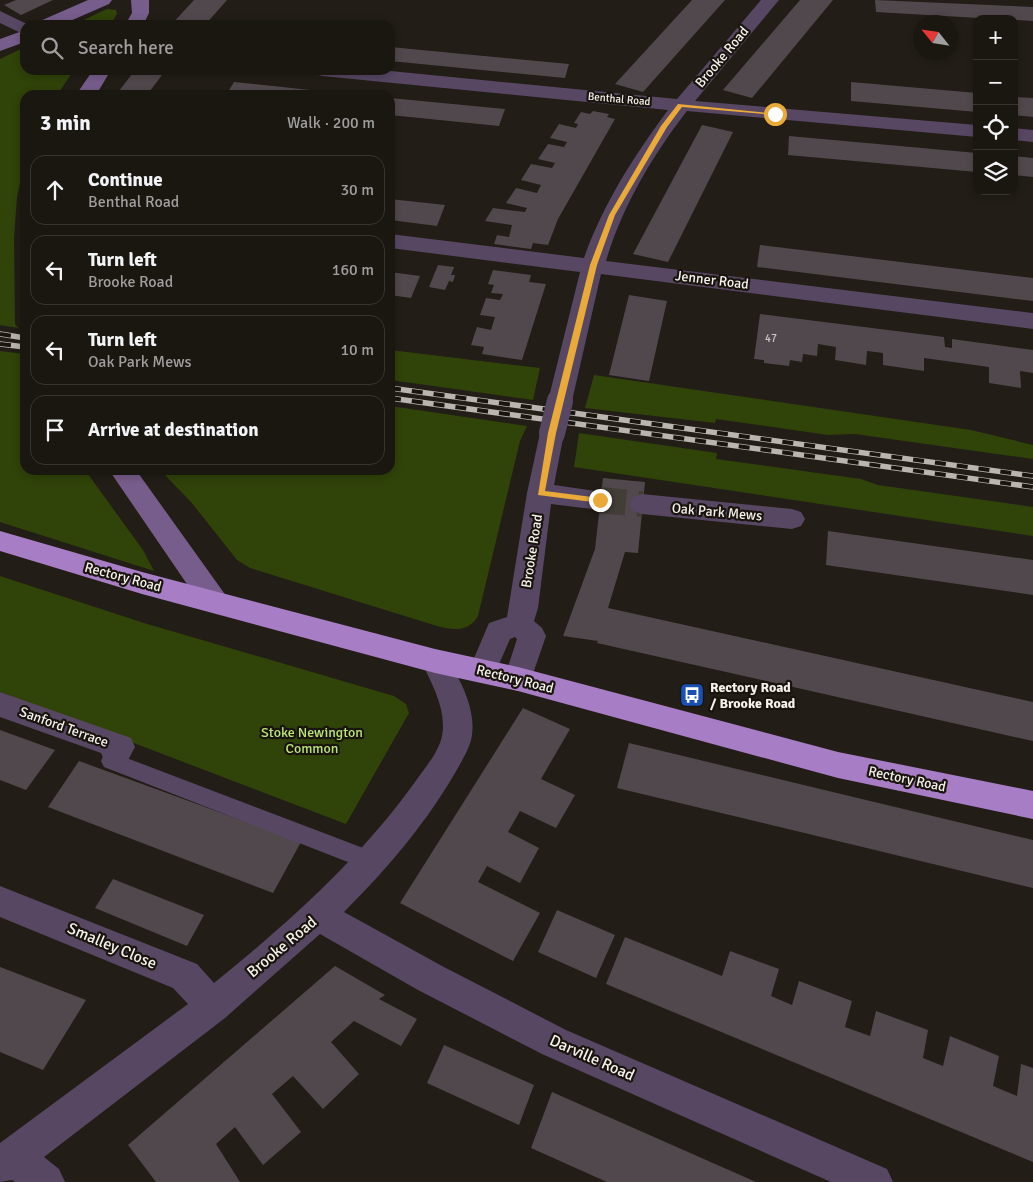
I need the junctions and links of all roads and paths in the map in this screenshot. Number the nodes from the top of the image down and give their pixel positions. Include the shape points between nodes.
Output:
1 (103, 0) edge
2 (140, 0) edge
3 (770, 0) edge
4 (0, 16) edge
5 (57, 20) edge
6 (137, 20) edge
7 (20, 27) edge
8 (20, 37) edge
9 (0, 46) edge
10 (99, 75) edge
11 (373, 75) edge
12 (89, 90) edge
13 (680, 105) junction
14 (973, 131) edge
15 (1018, 134) edge
16 (1033, 136) edge
17 (395, 241) edge
18 (594, 265) junction
19 (1033, 322) edge
20 (126, 475) edge
21 (540, 493) junction
22 (600, 500) tunnel mouth
23 (642, 504) tunnel mouth
24 (792, 519) dead end
25 (0, 541) edge
26 (214, 601) junction
27 (519, 624) junction
28 (435, 661) junction
29 (483, 670) junction
30 (518, 679) junction
31 (0, 704) edge
32 (116, 753) joint
33 (1033, 805) edge
34 (371, 861) junction
35 (0, 901) edge
36 (319, 916) junction
37 (213, 1006) junction
38 (6, 1162) edge
39 (46, 1182) edge
40 (874, 1182) edge

1 - 5 street
2 - 6 street via 142,6
3 - 13 street, Brooke Road
4 - 7 street
8 - 9 street
10 - 12 street
11 - 13 street, Benthal Road
13 - 14 street, Benthal Road
13 - 18 street, Brooke Road via 664,126 612,215
15 - 16 street
17 - 18 street, Jenner Road
18 - 19 street, Jenner Road
18 - 21 street, Brooke Road, bridge
20 - 26 street
21 - 22 street
21 - 27 street, Brooke Road
23 - 24 street, Oak Park Mews
25 - 26 highway, Rectory Road
26 - 28 highway, Rectory Road
27 - 29 street via 499,631
27 - 30 street via 532,636
28 - 29 highway, Rectory Road
28 - 34 street, Brooke Road via 450,690 457,737 436,778
29 - 30 highway, Rectory Road
30 - 33 highway, Rectory Road via 838,765
31 - 32 street, Sanford Terrace via 120,747
32 - 34 lane via 111,761
34 - 36 street, Brooke Road
35 - 37 street, Smalley Close via 185,976
36 - 37 street, Brooke Road
36 - 40 street, Darville Road via 554,1042
37 - 38 street, Brooke Road via 155,1053
38 - 39 street

